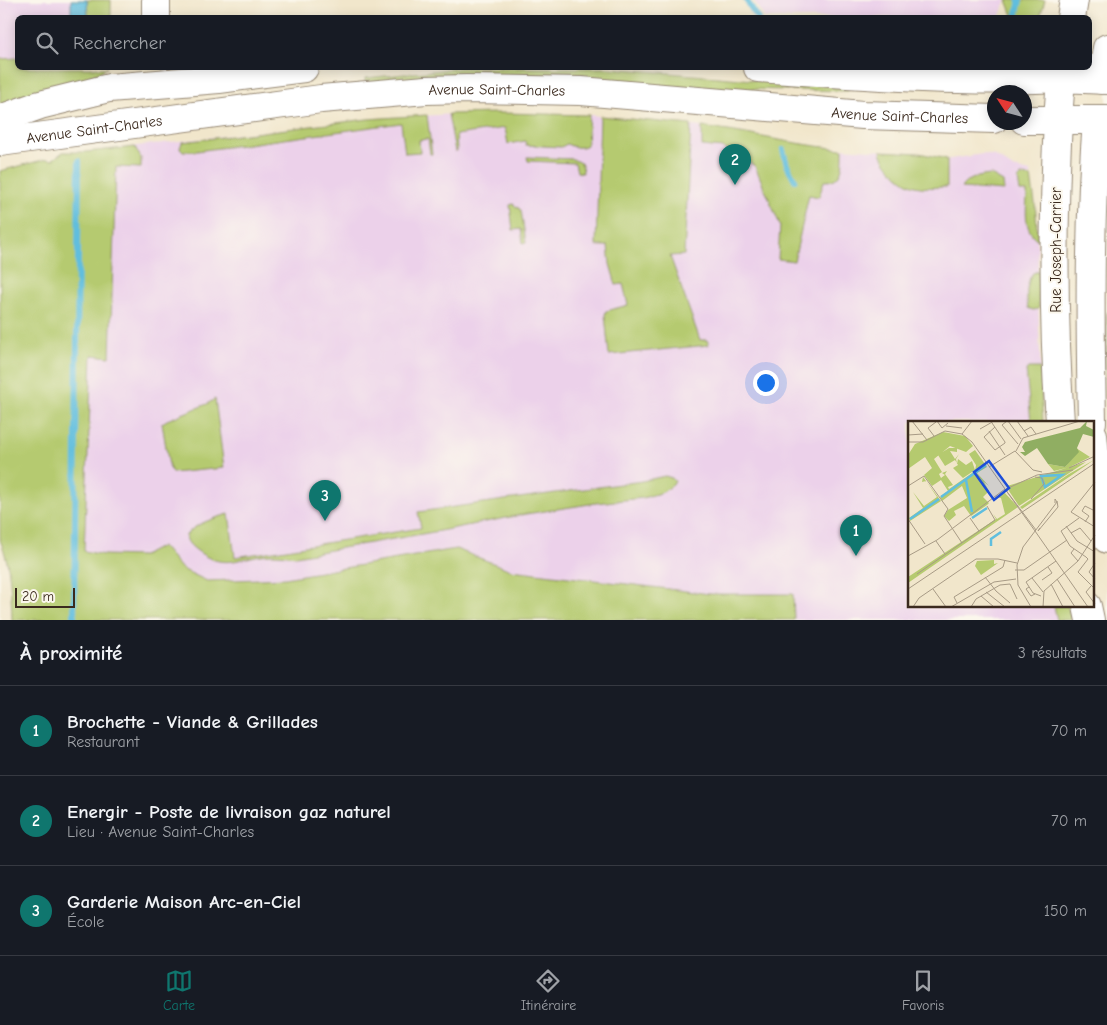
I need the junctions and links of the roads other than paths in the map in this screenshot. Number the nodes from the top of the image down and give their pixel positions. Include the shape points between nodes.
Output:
1 (156, 0) edge
2 (1074, 0) edge
3 (156, 15) edge
4 (1072, 15) edge
5 (1107, 48) edge
6 (287, 70) edge
7 (788, 70) edge
8 (1061, 73) edge
9 (157, 75) edge
10 (1104, 80) edge
11 (0, 119) edge
12 (987, 119) edge
13 (1032, 120) edge
14 (1058, 120) junction
15 (1102, 120) edge
16 (160, 121) junction
17 (0, 142) edge
18 (1060, 421) edge
19 (1092, 421) edge
20 (1094, 445) edge
21 (1107, 539) edge

1 - 3 main road
2 - 4 main road
5 - 10 main road
6 - 9 main road, Avenue Saint-Charles via 219,78
7 - 8 main road via 940,80 1011,81
8 - 10 main road
8 - 14 main road, Rue Joseph-Carrier
9 - 11 main road, Avenue Saint-Charles via 40,105
9 - 16 main road
10 - 15 main road
12 - 16 main road, Avenue Saint-Charles via 863,114 581,91 467,89 350,96
13 - 14 main road
14 - 15 main road
14 - 18 main road, Rue Joseph-Carrier via 1054,284
15 - 19 main road via 1091,221
16 - 17 main road, Avenue Saint-Charles
20 - 21 main road

